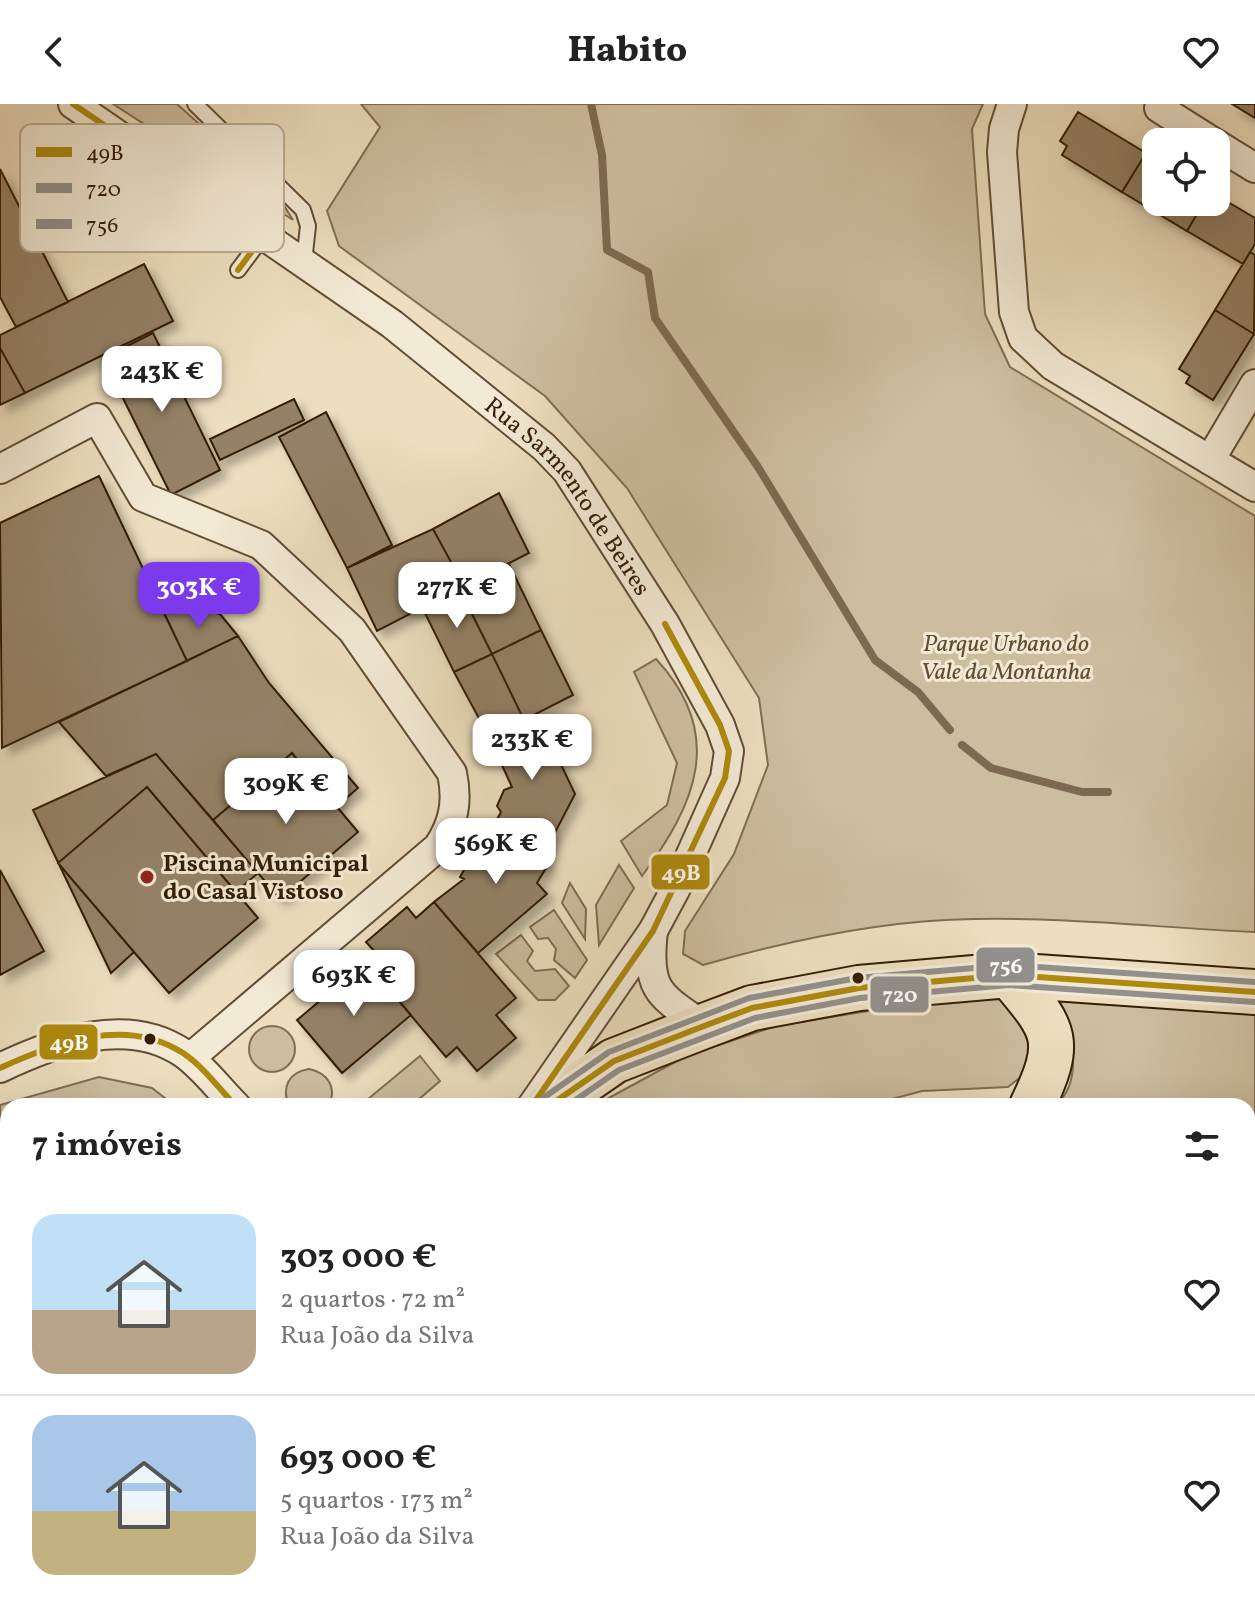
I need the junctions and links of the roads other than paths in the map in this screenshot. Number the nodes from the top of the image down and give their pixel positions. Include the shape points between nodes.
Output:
1 (73, 104) edge
2 (195, 104) edge
3 (1012, 104) edge
4 (1159, 108) dead end
5 (103, 124) edge
6 (215, 124) edge
7 (1190, 128) edge
8 (1230, 153) edge
9 (1255, 168) edge
10 (284, 191) edge
11 (284, 248) edge
12 (252, 252) edge
13 (304, 262) junction
14 (238, 270) dead end
15 (1255, 384) edge
16 (1210, 460) junction
17 (0, 469) edge
18 (1255, 487) edge
19 (653, 931) junction
20 (1009, 975) junction
21 (1255, 992) edge
22 (704, 1026) junction
23 (190, 1058) junction
24 (0, 1068) edge
25 (228, 1098) edge
26 (538, 1098) edge
27 (561, 1098) edge
28 (1036, 1098) edge

1 - 5 street, Rua Sarmento de Beires
2 - 6 lane
3 - 16 street via 1002,152 1014,312 1023,338 1053,366
4 - 7 street
8 - 9 street
10 - 13 lane via 303,210 308,226
11 - 13 street, Rua Sarmento de Beires
12 - 14 lane
13 - 19 street, Rua Sarmento de Beires via 444,363 567,471 665,624 720,725 729,751 725,778
15 - 16 street
16 - 18 street
17 - 23 street via 97,418 143,497 261,545 352,630 452,773 453,816 438,847
19 - 22 street, Rua Sarmento de Beires via 651,969 656,986 668,1003
19 - 26 street, Rua Sarmento de Beires
20 - 21 main road
20 - 22 main road via 859,988 752,1008
20 - 28 main road via 1047,1022 1051,1066
22 - 27 main road via 614,1061
23 - 24 street via 147,1039 104,1036 68,1039
23 - 25 street

